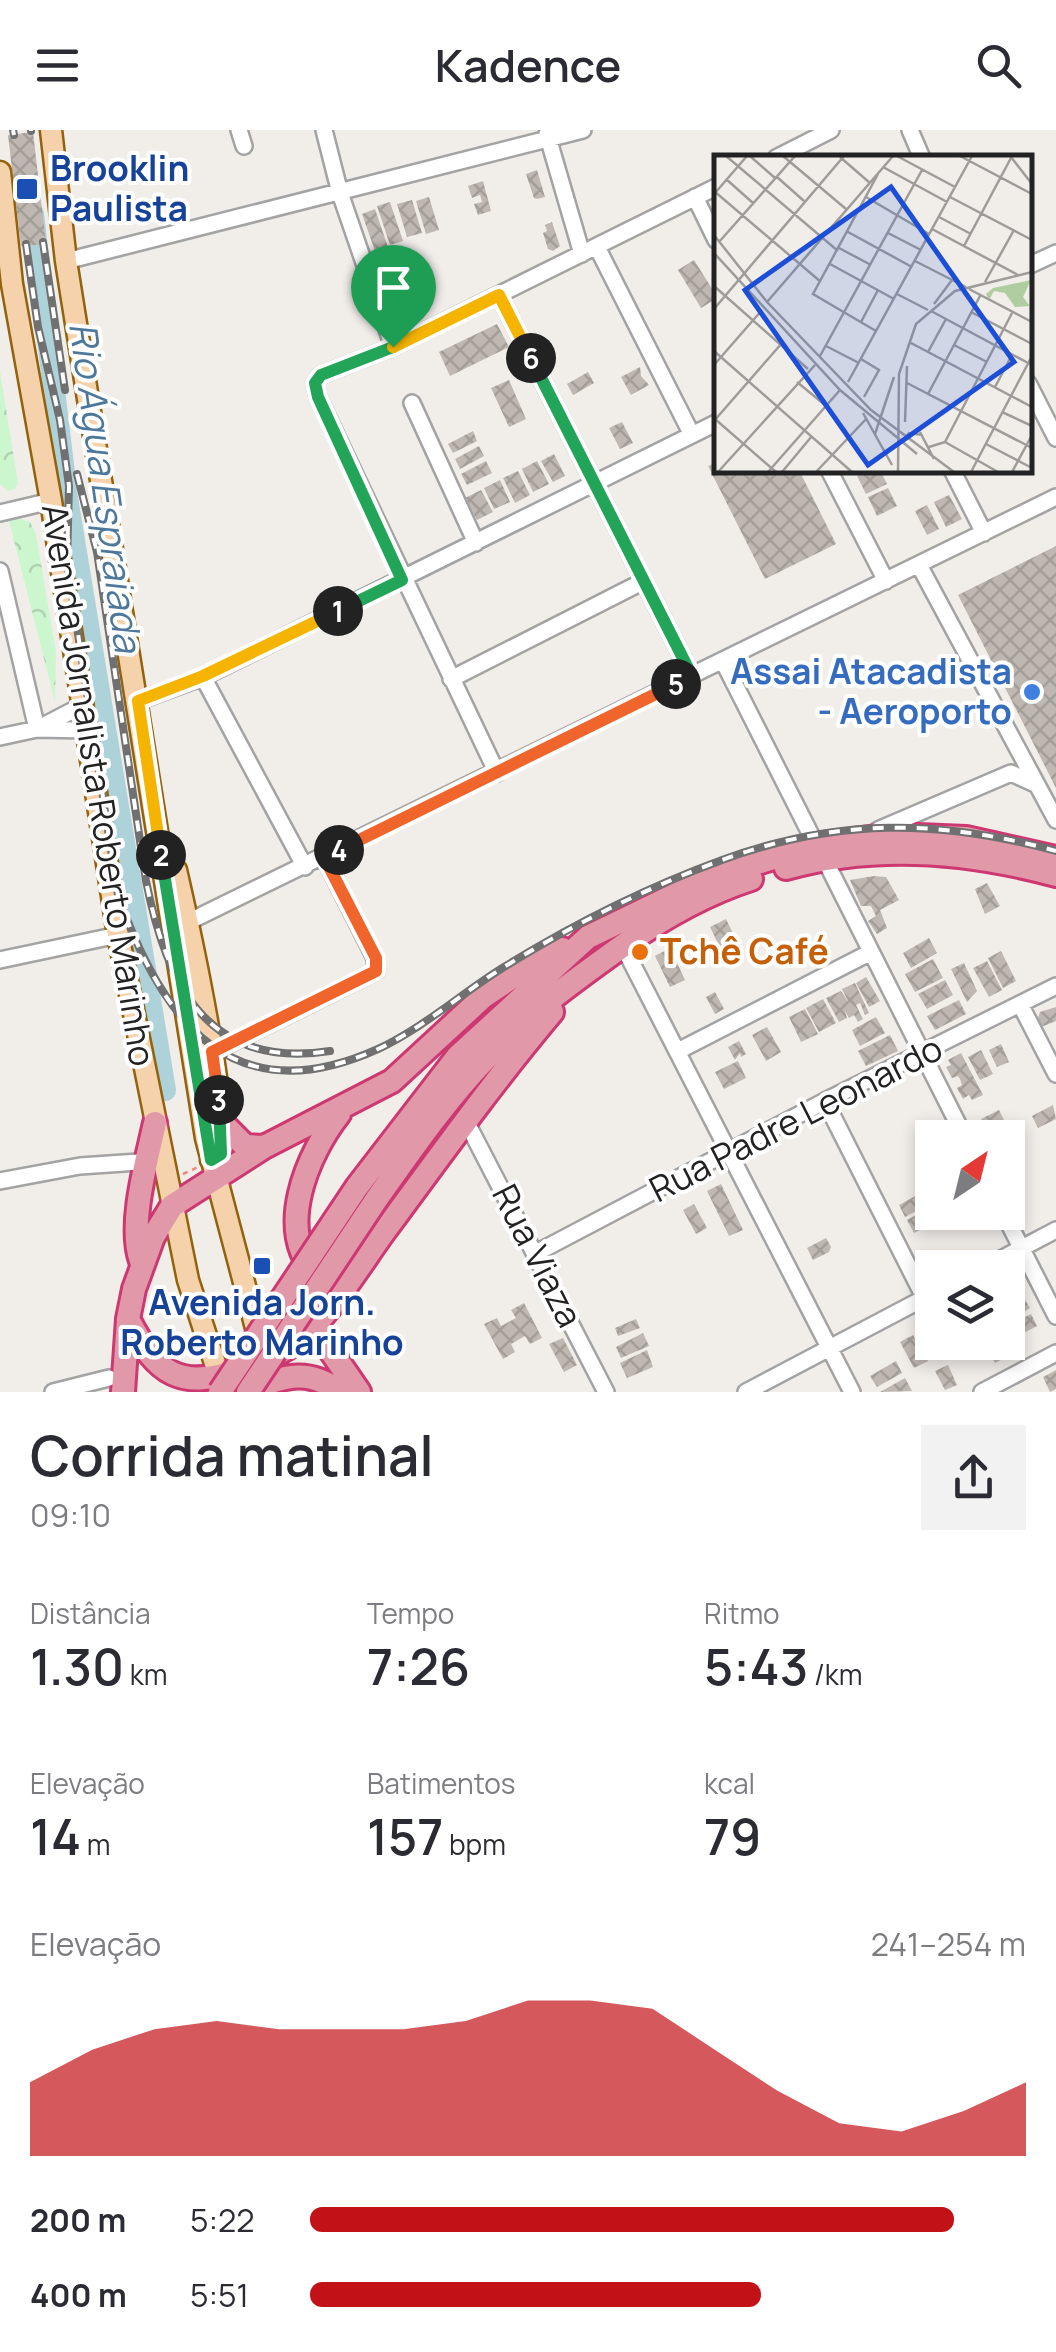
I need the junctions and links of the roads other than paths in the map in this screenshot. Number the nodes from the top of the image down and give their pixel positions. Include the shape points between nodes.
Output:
1 (51, 130) edge
2 (324, 130) edge
3 (583, 130) edge
4 (831, 130) edge
5 (910, 130) edge
6 (547, 135) edge
7 (782, 155) edge
8 (921, 155) edge
9 (0, 172) edge
10 (714, 188) edge
11 (340, 193) junction
12 (695, 198) junction
13 (714, 236) edge
14 (589, 250) junction
15 (1056, 252) edge
16 (66, 261) junction
17 (1031, 264) edge
18 (6, 285) edge
19 (499, 295) junction
20 (393, 347) junction
21 (1031, 389) edge
22 (412, 403) dead end
23 (714, 424) edge
24 (692, 435) junction
25 (1056, 438) edge
26 (831, 472) edge
27 (953, 472) edge
28 (594, 484) junction
29 (1056, 497) edge
30 (51, 500) junction
31 (0, 513) edge
32 (984, 534) junction
33 (476, 543) junction
34 (919, 565) junction
35 (0, 572) edge
36 (402, 580) junction
37 (886, 581) junction
38 (642, 582) junction
39 (722, 661) junction
40 (203, 676) junction
41 (692, 676) junction
42 (452, 678) junction
43 (138, 701) junction
44 (83, 705) junction
45 (37, 729) junction
46 (87, 730) junction
47 (0, 736) edge
48 (1017, 748) junction
49 (496, 773) junction
50 (1011, 773) junction
51 (149, 784) junction
52 (1037, 785) junction
53 (1056, 820) edge
54 (860, 838) junction
55 (820, 852) junction
56 (324, 857) junction
57 (1056, 858) edge
58 (306, 867) junction
59 (1056, 875) edge
60 (188, 922) junction
61 (118, 935) junction
62 (588, 937) junction
63 (623, 946) junction
64 (871, 952) junction
65 (0, 960) edge
66 (578, 977) junction
67 (1056, 986) edge
68 (1020, 1004) junction
69 (678, 1051) junction
70 (212, 1052) junction
71 (924, 1054) junction
72 (1056, 1074) edge
73 (825, 1101) junction
74 (344, 1108) junction
75 (957, 1120) edge
76 (466, 1121) junction
77 (155, 1123) joint
78 (222, 1124) junction
79 (264, 1147) junction
80 (728, 1152) junction
81 (155, 1161) junction
82 (213, 1169) junction
83 (0, 1181) edge
84 (367, 1193) junction
85 (172, 1206) junction
86 (1012, 1230) edge
87 (1056, 1230) edge
88 (1021, 1249) junction
89 (536, 1253) junction
90 (142, 1264) junction
91 (915, 1270) edge
92 (348, 1281) junction
93 (915, 1303) edge
94 (1056, 1316) edge
95 (128, 1319) junction
96 (313, 1325) junction
97 (828, 1348) junction
98 (1056, 1353) edge
99 (270, 1378) edge
100 (116, 1385) edge
101 (221, 1387) edge
102 (54, 1392) edge
103 (245, 1392) edge
104 (340, 1392) edge
105 (359, 1392) edge
106 (606, 1392) edge
107 (746, 1392) edge
108 (852, 1392) edge
109 (982, 1392) edge

1 - 16 main road, Avenida Jornalista Roberto Marinho
2 - 11 street
3 - 6 street
4 - 7 street
5 - 8 street
6 - 11 street
6 - 14 street
9 - 18 main road, Avenida Jornalista Roberto Marinho
10 - 12 street
11 - 16 street
11 - 20 street
12 - 13 street
12 - 14 street
14 - 19 street
14 - 24 street
15 - 17 street
16 - 43 main road, Avenida Jornalista Roberto Marinho
18 - 30 main road, Avenida Jornalista Roberto Marinho
19 - 20 street
19 - 28 street
20 - 36 street via 315,383
21 - 25 street
22 - 33 street
23 - 24 street
24 - 28 street
26 - 37 street
27 - 32 street
28 - 33 street
28 - 38 street
29 - 32 street
30 - 31 street
30 - 44 main road, Avenida Jornalista Roberto Marinho
32 - 34 street
33 - 36 street
34 - 37 street
34 - 48 street
35 - 45 street
36 - 40 street
36 - 42 street
37 - 39 street
38 - 41 street
38 - 42 street
39 - 41 street
39 - 55 street
40 - 43 street
40 - 58 street
41 - 49 street
42 - 49 street
43 - 51 main road, Avenida Jornalista Roberto Marinho
44 - 45 street
44 - 46 main road, Avenida Jornalista Roberto Marinho
45 - 46 street
45 - 47 street
46 - 61 main road, Avenida Jornalista Roberto Marinho
48 - 50 street
48 - 52 street
49 - 56 street
50 - 52 street
50 - 54 street
51 - 60 main road via 164,804
51 - 82 main road, Avenida Jornalista Roberto Marinho
52 - 53 street
54 - 55 highway
54 - 57 highway via 966,838
55 - 59 highway via 944,854
55 - 62 highway via 714,876
55 - 63 highway via 674,912
55 - 64 street
56 - 58 street
56 - 70 street via 376,958 376,971
58 - 60 street
60 - 70 main road
61 - 65 street
61 - 77 main road, Avenida Jornalista Roberto Marinho
62 - 74 highway via 503,983 392,1082
62 - 84 highway via 458,1056
63 - 66 highway
63 - 69 street
64 - 69 street
64 - 71 street
66 - 76 highway
66 - 84 highway via 508,1036
67 - 68 street, Rua Padre Leonardo
68 - 71 street, Rua Padre Leonardo
68 - 72 street
69 - 80 street
70 - 78 main road
71 - 73 street, Rua Padre Leonardo
71 - 75 street
73 - 80 street, Rua Padre Leonardo
73 - 91 street
74 - 79 highway
74 - 92 highway via 311,1155 298,1238 314,1272 329,1283
76 - 89 street, Rua Viaza
76 - 92 highway
77 - 81 highway
78 - 79 highway via 245,1146
78 - 82 main road
79 - 82 highway
80 - 89 street, Rua Padre Leonardo
80 - 97 street
81 - 83 street
81 - 85 main road
81 - 90 highway via 137,1235
82 - 85 highway
82 - 99 main road, Avenida Jornalista Roberto Marinho
84 - 101 highway, bridge
84 - 103 highway, bridge
85 - 90 highway
85 - 101 main road
86 - 88 street
87 - 88 street
88 - 94 street
89 - 106 street, Rua Viaza
90 - 95 highway
92 - 96 highway
93 - 97 street
95 - 100 highway
95 - 101 highway via 160,1367
96 - 99 highway
96 - 105 highway
97 - 107 street
97 - 108 street
98 - 109 street
99 - 101 highway
99 - 103 highway
99 - 104 highway via 308,1376
100 - 102 street

